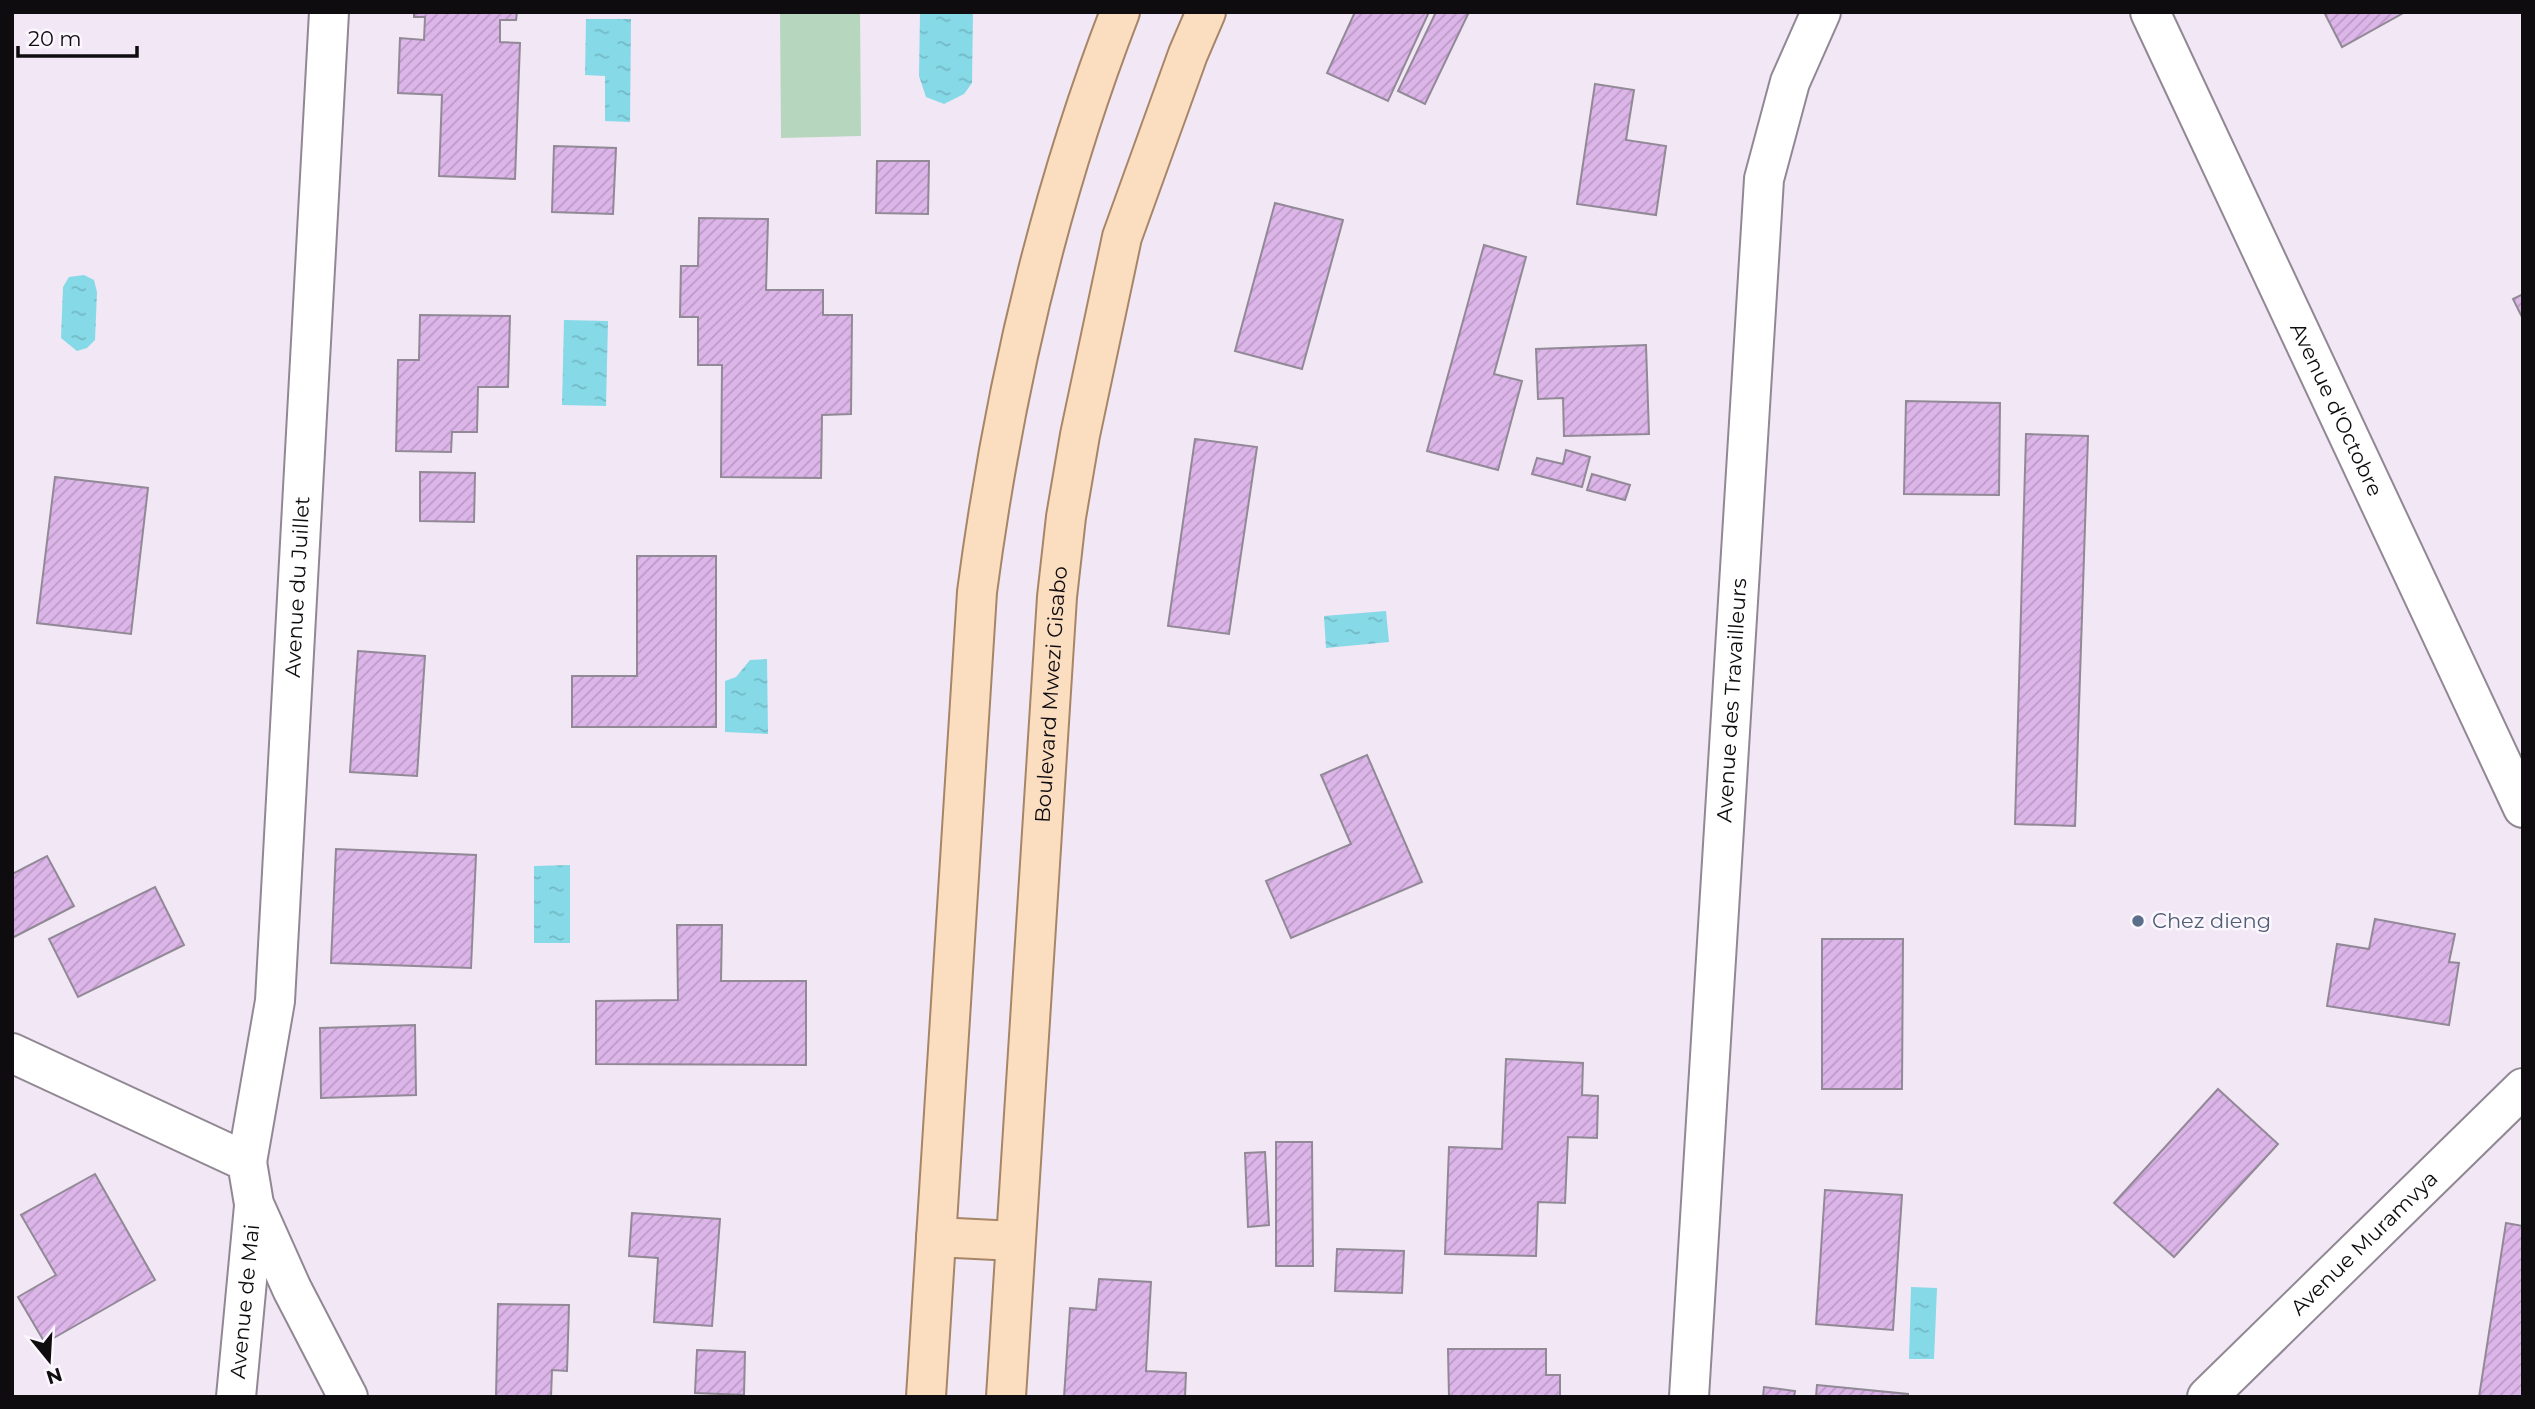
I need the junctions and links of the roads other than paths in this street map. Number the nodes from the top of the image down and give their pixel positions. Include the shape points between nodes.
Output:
1 (329, 12) edge
2 (1120, 12) edge
3 (1206, 12) edge
4 (1821, 12) edge
5 (2150, 12) edge
6 (2523, 808) edge
7 (12, 1054) edge
8 (2523, 1088) edge
9 (247, 1161) junction
10 (254, 1204) junction
11 (936, 1237) junction
12 (1015, 1241) junction
13 (236, 1397) edge
14 (348, 1397) edge
15 (926, 1397) edge
16 (1006, 1397) edge
17 (1689, 1397) edge
18 (2207, 1397) edge

1 - 9 street, Avenue du Juillet via 275,1000
2 - 11 main road via 1086,100 1050,230 1008,398 989,500 977,592
3 - 12 main road, Boulevard Mwezi Gisabo via 1122,237 1066,517
4 - 17 street, Avenue des Travailleurs via 1790,82 1764,180
5 - 6 street, Avenue d'Octobre
7 - 9 street
8 - 18 street, Avenue Muramvya
9 - 10 street, Avenue du Juillet
10 - 13 street, Avenue de Mai
10 - 14 street
11 - 12 main road
11 - 15 main road
12 - 16 main road, Boulevard Mwezi Gisabo

